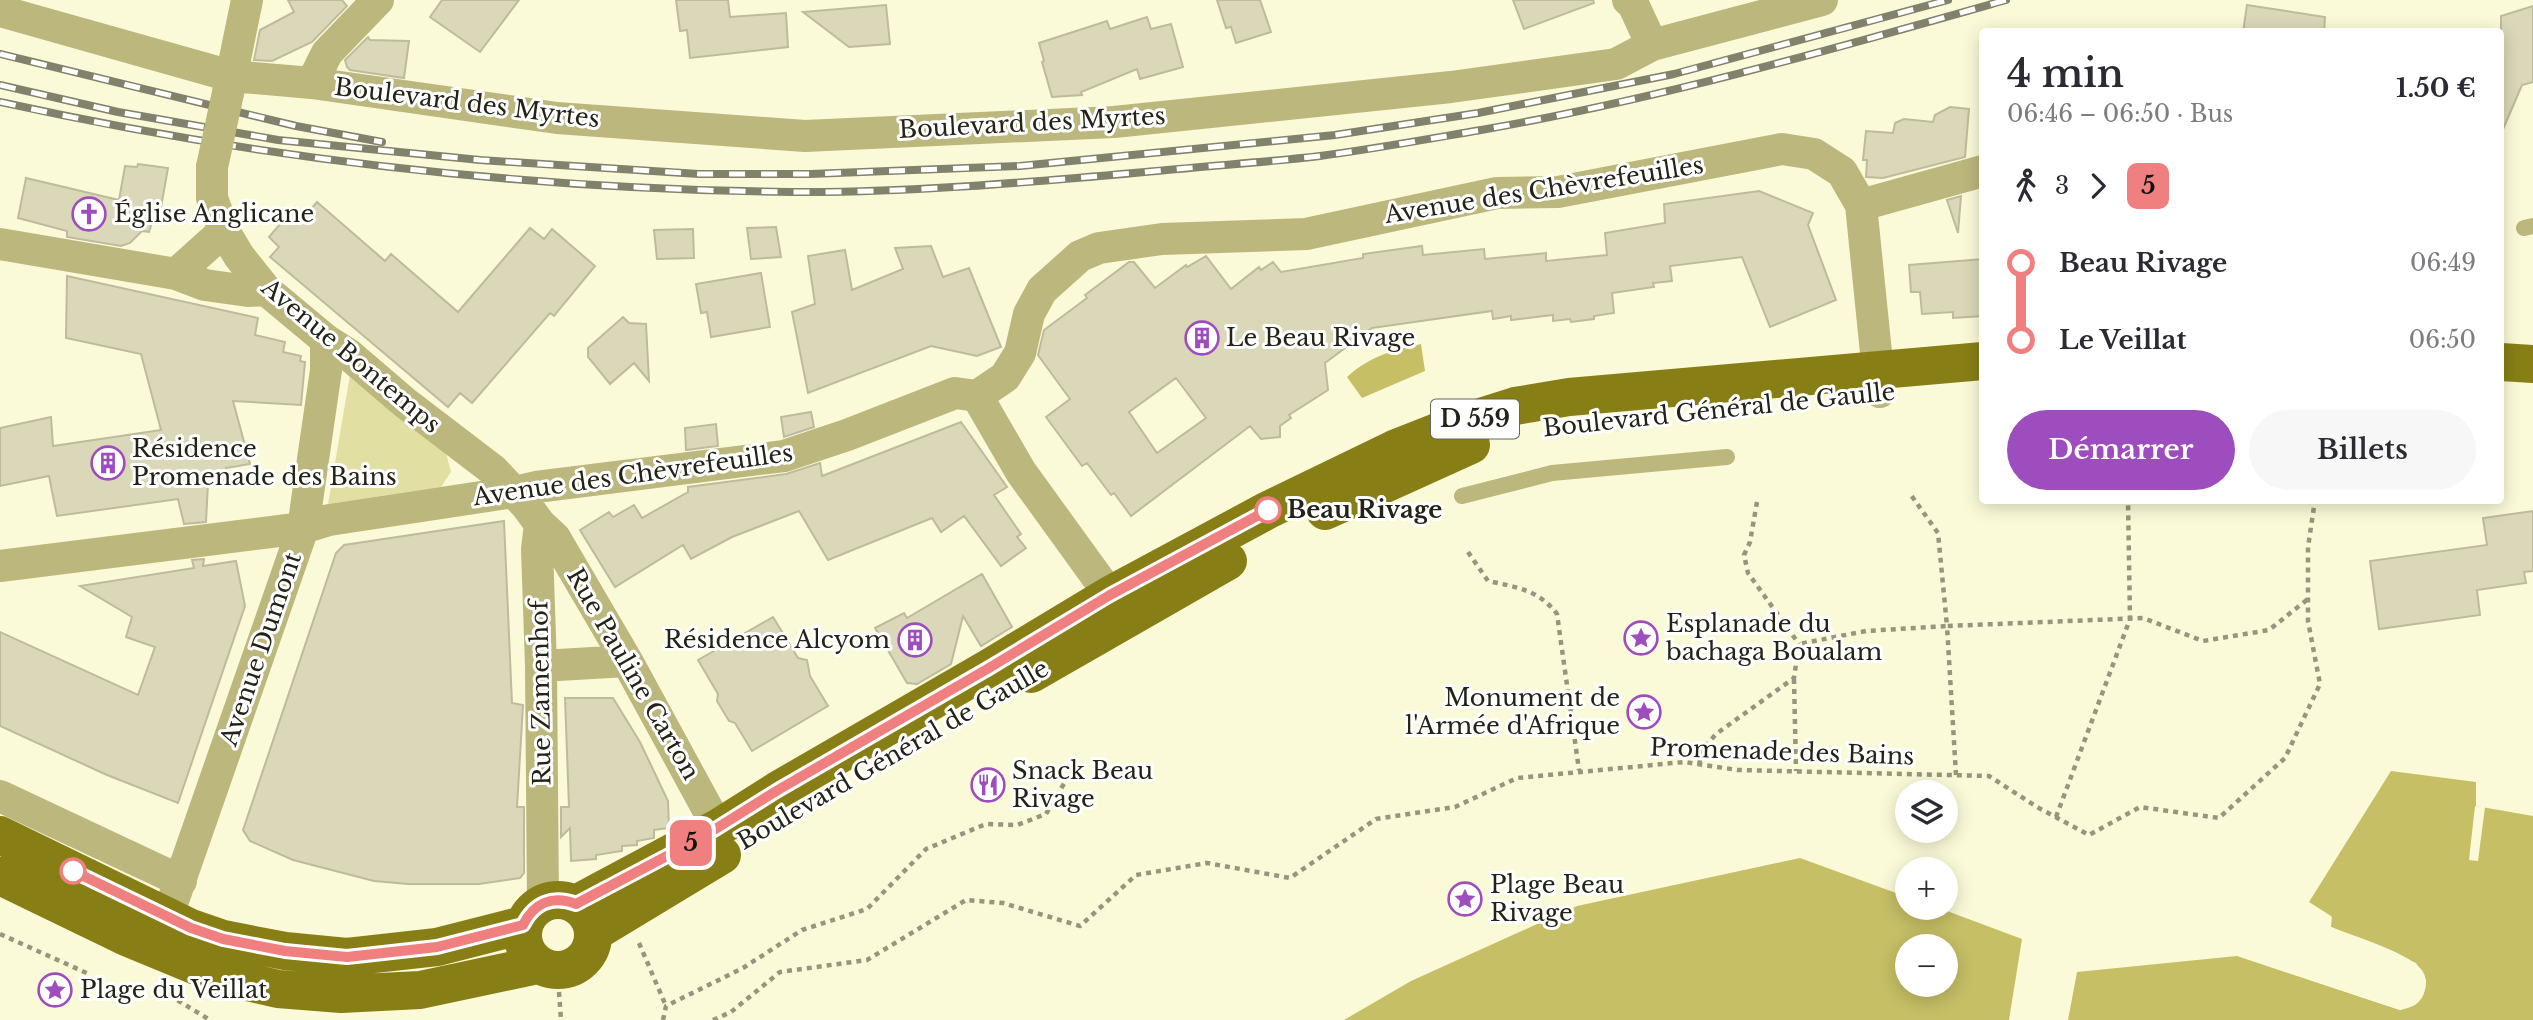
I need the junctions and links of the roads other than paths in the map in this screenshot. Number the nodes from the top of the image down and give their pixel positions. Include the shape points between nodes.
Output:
1 (247, 0) edge
2 (378, 0) edge
3 (1628, 0) edge
4 (1822, 0) edge
5 (0, 11) edge
6 (1652, 45) junction
7 (312, 83) junction
8 (230, 84) junction
9 (1979, 172) edge
10 (1861, 205) junction
11 (224, 231) junction
12 (0, 244) edge
13 (176, 274) junction
14 (266, 290) junction
15 (326, 340) junction
16 (1979, 362) edge
17 (2504, 362) edge
18 (2533, 364) edge
19 (1878, 381) junction
20 (1979, 384) edge
21 (2504, 387) edge
22 (2533, 388) edge
23 (977, 396) junction
24 (1727, 457) dead end
25 (514, 492) junction
26 (1462, 496) dead end
27 (540, 524) junction
28 (303, 528) junction
29 (0, 566) edge
30 (1110, 595) junction
31 (1085, 642) junction
32 (627, 661) junction
33 (541, 666) junction
34 (0, 796) edge
35 (718, 828) junction
36 (0, 835) edge
37 (0, 876) edge
38 (181, 881) junction
39 (571, 917) junction
40 (162, 933) junction
41 (538, 965) junction

1 - 8 street, Avenue Bontemps
2 - 7 street via 327,53
3 - 6 street
4 - 6 street, Boulevard des Myrtes
5 - 8 street, Boulevard des Myrtes
6 - 7 street, Boulevard des Myrtes via 1616,64 1451,87 1114,122 805,136 557,118
7 - 8 street, Boulevard des Myrtes
8 - 11 street, Avenue Bontemps, bridge via 212,167 212,198
9 - 10 street
10 - 19 street
10 - 23 street, Avenue des Chèvrefeuilles via 1842,172 1814,155 1782,149 1558,192 1497,193 1306,234 1162,239 1100,248 1080,257 1042,290 1029,314 1020,353 1004,377
11 - 13 street
11 - 14 street, Avenue Bontemps
12 - 13 street
13 - 14 street via 205,285
14 - 15 street, Avenue Bontemps
15 - 25 street, Avenue Bontemps via 493,470
15 - 28 street, Avenue Dumont via 326,370
16 - 19 main road, Boulevard Général de Gaulle / D 559
17 - 18 main road
19 - 20 main road, Boulevard Général de Gaulle / D 559
19 - 30 main road, Boulevard Général de Gaulle / D 559 via 1569,397 1516,406 1394,449
19 - 31 main road, Boulevard Général de Gaulle / D 559 via 1532,429 1470,445 1300,523
21 - 22 main road
23 - 25 street, Avenue des Chèvrefeuilles via 955,393 784,456
23 - 30 street via 1021,472
24 - 26 lane via 1552,473
25 - 27 street
25 - 28 street, Avenue des Chèvrefeuilles via 329,520
27 - 32 street, Rue Pauline Carton via 555,538
27 - 33 street, Rue Zamenhof
28 - 29 street, Avenue des Chèvrefeuilles
28 - 38 street, Avenue Dumont
30 - 31 street
30 - 35 main road, Boulevard Général de Gaulle / D 559
31 - 39 main road, Boulevard Général de Gaulle / D 559 via 791,813
32 - 33 street
32 - 35 street, Rue Pauline Carton
33 - 39 street, Rue Zamenhof
34 - 38 street
35 - 39 main road, Boulevard Général de Gaulle / D 559
36 - 40 main road, Boulevard Général de Gaulle / D 559
37 - 40 main road, Boulevard Général de Gaulle / D 559
38 - 40 street, Avenue Dumont
39 - 40 main road, Boulevard Général de Gaulle / D 559 via 437,947 347,957 285,951 191,928
39 - 41 main road via 524,948
39 - 41 main road, Boulevard Général de Gaulle via 592,944 579,963 558,970
40 - 41 main road, Boulevard Général de Gaulle / D 559 via 218,975 278,989 341,994 420,990

